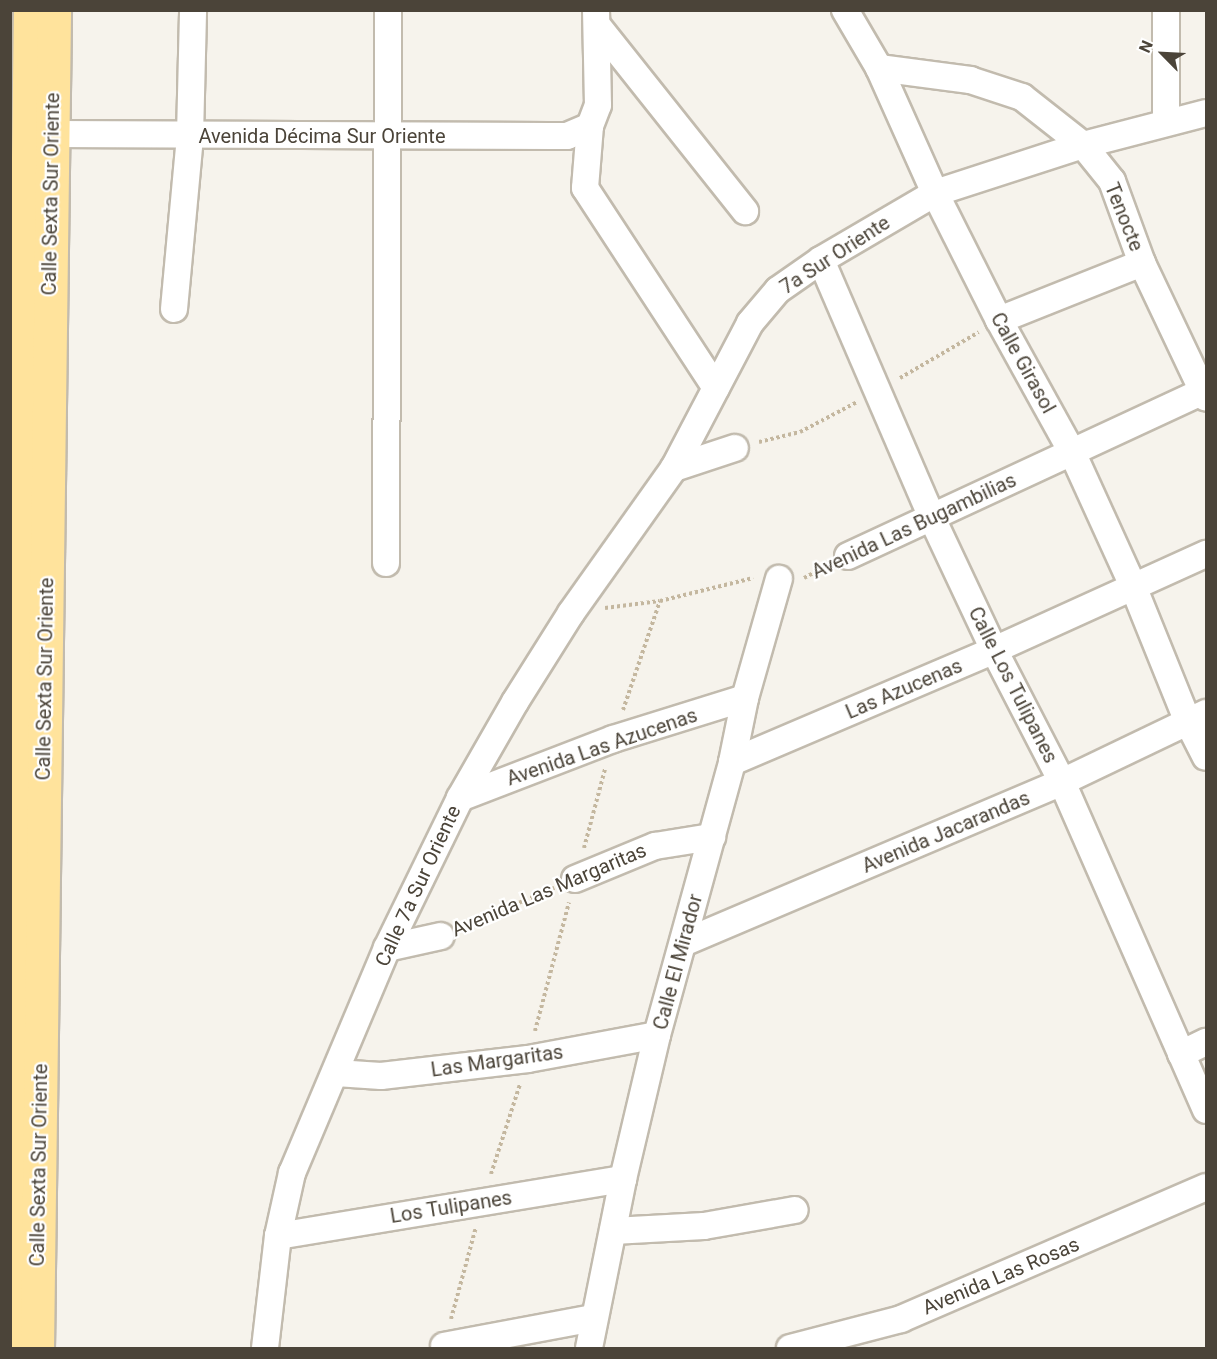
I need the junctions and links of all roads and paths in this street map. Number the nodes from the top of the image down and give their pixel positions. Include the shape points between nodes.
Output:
1 (30, 10) edge
2 (54, 10) edge
3 (193, 10) edge
4 (388, 10) edge
5 (845, 10) edge
6 (1166, 10) edge
7 (597, 18) edge
8 (879, 68) junction
9 (1206, 113) edge
10 (1166, 122) junction
11 (590, 126) junction
12 (52, 134) junction
13 (387, 135) junction
14 (190, 136) junction
15 (1083, 145) junction
16 (935, 193) junction
17 (744, 211) dead end
18 (821, 260) junction
19 (1142, 263) junction
20 (174, 309) dead end
21 (999, 320) junction
22 (716, 388) junction
23 (1206, 393) edge
24 (735, 448) dead end
25 (1072, 452) junction
26 (674, 468) junction
27 (931, 516) junction
28 (1206, 554) edge
29 (848, 556) joint
30 (386, 563) dead end
31 (779, 579) junction
32 (1133, 586) junction
33 (660, 601) junction
34 (571, 613) junction
35 (994, 650) junction
36 (745, 698) junction
37 (1197, 718) edge
38 (613, 739) junction
39 (1206, 758) edge
40 (732, 762) junction
41 (1062, 782) junction
42 (460, 798) junction
43 (32, 801) junction
44 (712, 837) junction
45 (575, 879) junction
46 (441, 936) joint
47 (683, 943) junction
48 (387, 948) junction
49 (657, 1035) junction
50 (1206, 1042) edge
51 (1181, 1054) junction
52 (528, 1059) junction
53 (336, 1073) junction
54 (1206, 1110) edge
55 (623, 1179) junction
56 (1206, 1187) edge
57 (482, 1202) junction
58 (795, 1210) dead end
59 (613, 1231) junction
60 (278, 1236) junction
61 (593, 1318) junction
62 (444, 1346) joint
63 (12, 1348) edge
64 (37, 1348) edge
65 (265, 1348) edge
66 (589, 1348) edge
67 (790, 1348) edge

1 - 43 main road, Calle Sexta Sur Oriente
2 - 12 main road, Calle Sexta Sur Oriente
3 - 14 street
4 - 13 street
5 - 8 street, Calle Girasol
6 - 10 street
7 - 11 street via 598,105
7 - 17 street
8 - 15 street, Tenocte via 970,80 1022,97
8 - 16 street, Calle Girasol
9 - 10 street, 7a Sur Oriente
10 - 15 street, 7a Sur Oriente
11 - 13 street, Avenida Décima Sur Oriente via 567,136
11 - 22 street via 585,188
12 - 14 street, Avenida Décima Sur Oriente
12 - 43 main road, Calle Sexta Sur Oriente
13 - 14 street, Avenida Décima Sur Oriente
13 - 30 street
14 - 20 street
15 - 16 street, 7a Sur Oriente
15 - 19 street, Tenocte via 1112,181
16 - 18 street, 7a Sur Oriente
16 - 21 street, Calle Girasol
18 - 22 street, 7a Sur Oriente via 778,290 750,323
18 - 27 street, Calle Los Tulipanes
19 - 21 street
19 - 23 street, Tenocte
21 - 25 street, Calle Girasol
22 - 26 street, 7a Sur Oriente
23 - 25 street, Avenida Las Bugambilias
24 - 26 street
25 - 27 street, Avenida Las Bugambilias
25 - 32 street, Calle Girasol
26 - 34 street, Calle 7a Sur Oriente
27 - 29 street, Avenida Las Bugambilias
27 - 35 street, Calle Los Tulipanes
28 - 32 street, Las Azucenas
29 - 31 path, Avenida Las Bugambilias via 797,581
31 - 33 path, Avenida Las Bugambilias via 758,577
31 - 36 street, Calle El Mirador
32 - 35 street, Las Azucenas
32 - 37 street, Calle Girasol
33 - 34 path, Avenida Las Bugambilias
33 - 38 path
34 - 42 street, Calle 7a Sur Oriente
35 - 40 street, Las Azucenas
35 - 41 street, Calle Los Tulipanes
36 - 38 street, Avenida Las Azucenas
36 - 40 street, Calle El Mirador
37 - 39 street, Calle Girasol
37 - 41 street, Avenida Jacarandas
38 - 42 street, Avenida Las Azucenas
38 - 45 path
40 - 44 street, Calle El Mirador
41 - 47 street, Avenida Jacarandas
41 - 51 street, Calle Los Tulipanes
42 - 48 street, Calle 7a Sur Oriente
43 - 63 main road, Calle Sexta Sur Oriente
43 - 64 main road, Calle Sexta Sur Oriente
44 - 45 street, Avenida Las Margaritas via 655,846
44 - 47 street, Calle El Mirador
45 - 46 path, Avenida Las Margaritas
45 - 52 path
46 - 48 street, Avenida Las Margaritas
47 - 49 street, Calle El Mirador
48 - 53 street, Calle 7a Sur Oriente
49 - 52 street, Las Margaritas
49 - 55 street, Calle El Mirador
50 - 51 street
51 - 54 street, Calle Los Tulipanes
52 - 53 street, Las Margaritas via 381,1076
52 - 57 path
53 - 60 street, Calle 7a Sur Oriente via 292,1173
55 - 57 street, Los Tulipanes
55 - 59 street, Calle El Mirador
56 - 67 street, Avenida Las Rosas via 901,1319
57 - 60 street, Los Tulipanes
57 - 62 path
58 - 59 street via 704,1226
59 - 61 street, Calle El Mirador
60 - 65 street, Calle 7a Sur Oriente
61 - 62 street
61 - 66 street, Calle El Mirador

